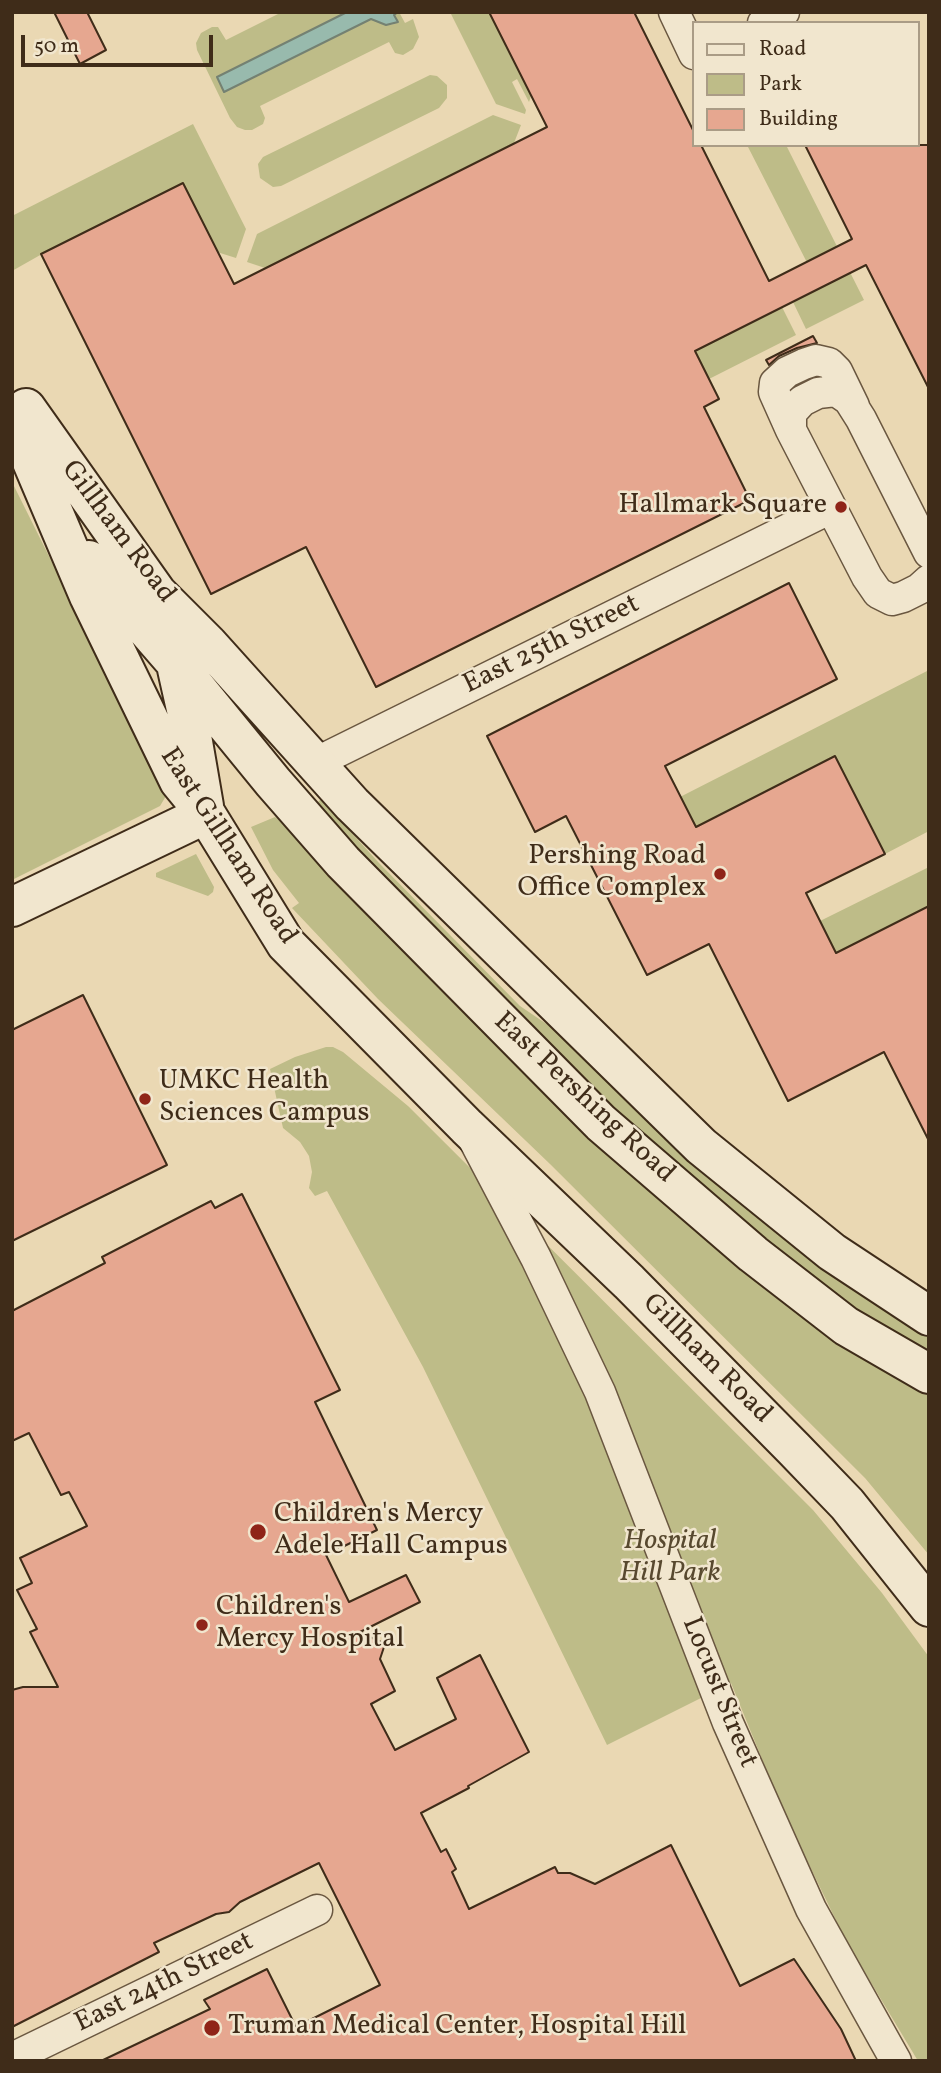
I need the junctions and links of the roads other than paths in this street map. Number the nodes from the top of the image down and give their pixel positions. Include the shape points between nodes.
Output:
1 (674, 12) edge
2 (784, 12) edge
3 (767, 21) edge
4 (692, 50) edge
5 (12, 390) edge
6 (12, 415) edge
7 (36, 475) junction
8 (831, 508) junction
9 (929, 553) edge
10 (929, 580) edge
11 (157, 593) junction
12 (89, 596) joint
13 (175, 662) junction
14 (315, 763) junction
15 (273, 782) junction
16 (206, 814) junction
17 (12, 907) edge
18 (467, 1127) junction
19 (929, 1316) edge
20 (929, 1374) edge
21 (929, 1607) edge
22 (317, 1910) dead end
23 (12, 2058) edge
24 (897, 2061) edge

1 - 4 street
2 - 3 street
5 - 11 main road, Gillham Road
6 - 7 main road, Gillham Road
7 - 12 main road, Gillham Road
7 - 13 main road, Gillham Road via 96,571
8 - 9 street via 792,430 791,413 817,393 836,391 849,400 860,419
8 - 10 street via 878,593 892,600
8 - 14 street, East 25th Street
11 - 13 main road
11 - 14 main road, Gillham Road
12 - 16 main road, East Gillham Road via 179,781
13 - 15 main road, Gillham Road
13 - 16 main road
14 - 15 main road, East 25th Street
14 - 19 main road, East Pershing Road via 702,1146 832,1252
15 - 20 main road, East Pershing Road via 343,862 601,1123 753,1254 846,1326
16 - 17 main road
16 - 18 main road, East Gillham Road via 286,944
18 - 21 main road, Gillham Road via 803,1458 847,1504
18 - 24 street, Locust Street via 600,1392 728,1723 811,1909
22 - 23 street, East 24th Street

